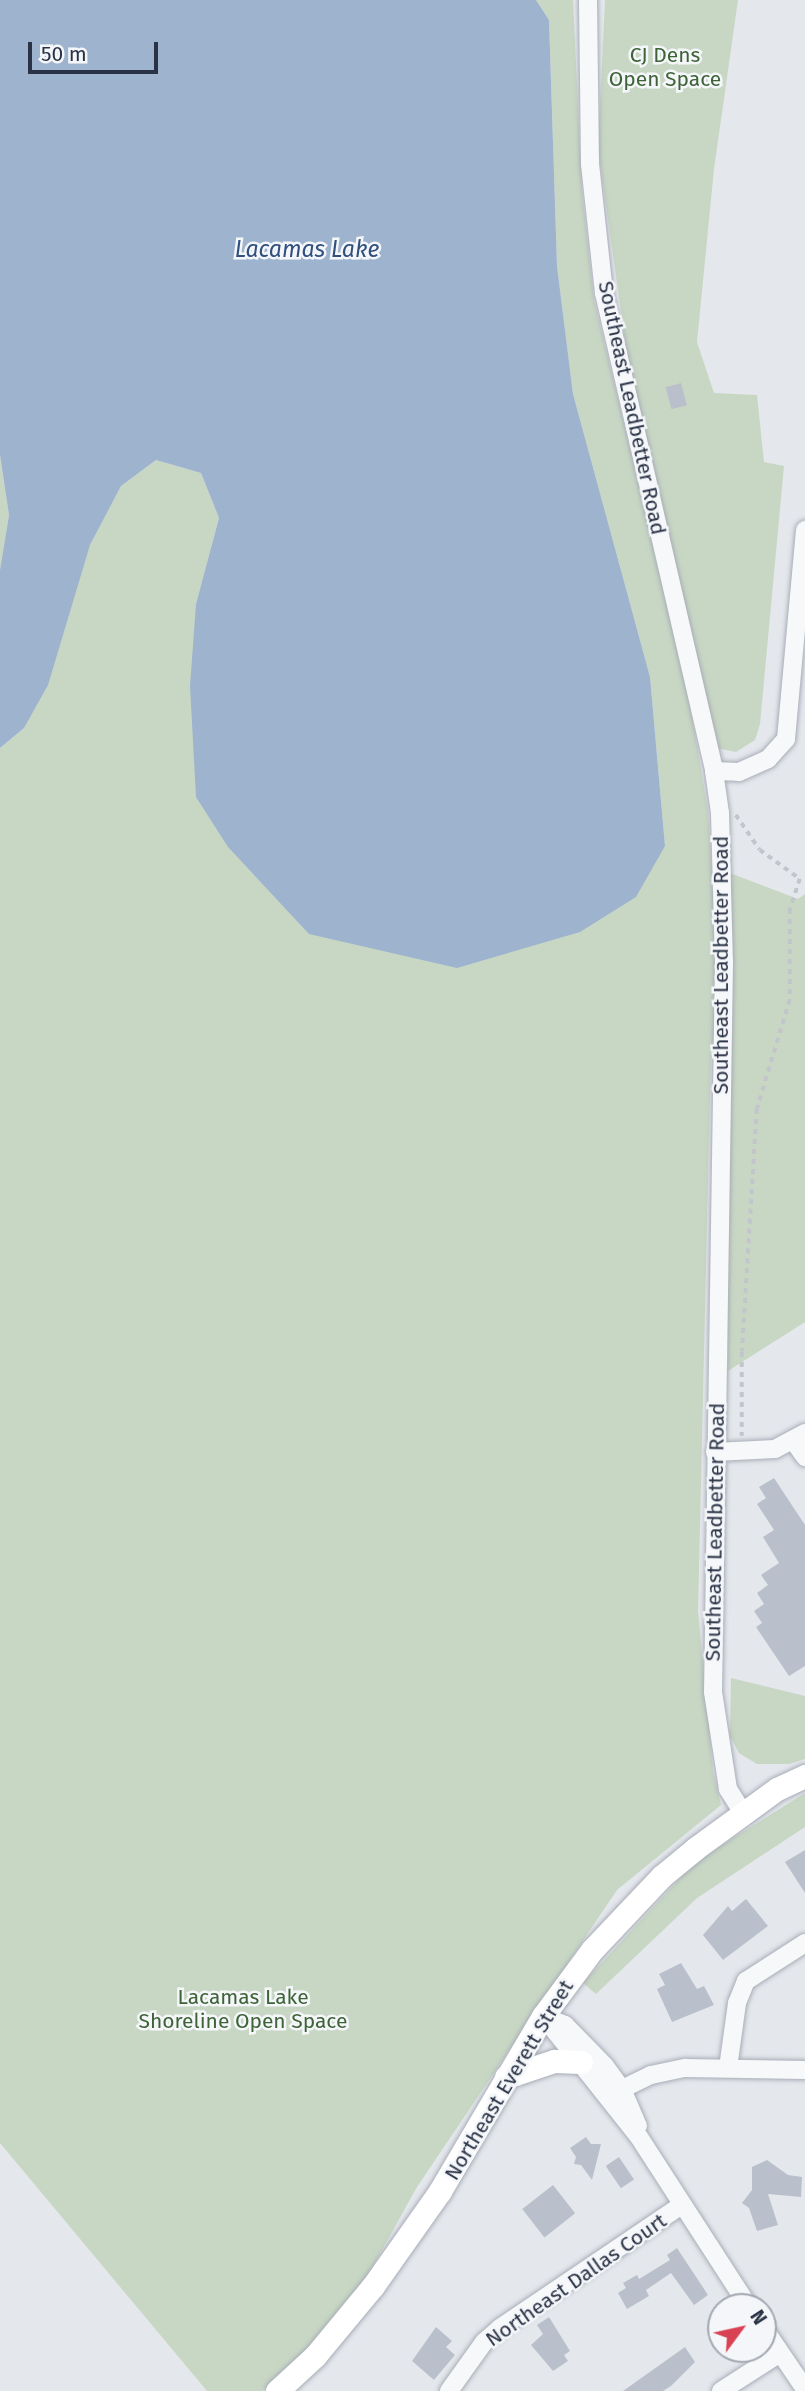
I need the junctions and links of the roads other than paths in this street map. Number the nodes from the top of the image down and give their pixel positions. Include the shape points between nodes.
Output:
1 (588, 0) edge
2 (805, 530) edge
3 (714, 771) junction
4 (799, 1436) edge
5 (715, 1452) junction
6 (805, 1457) edge
7 (805, 1776) edge
8 (743, 1813) junction
9 (805, 1943) edge
10 (543, 2016) junction
11 (581, 2062) junction
12 (728, 2068) junction
13 (805, 2070) edge
14 (506, 2077) junction
15 (622, 2089) junction
16 (639, 2137) junction
17 (682, 2205) junction
18 (741, 2293) edge
19 (777, 2349) edge
20 (780, 2353) junction
21 (805, 2389) edge
22 (277, 2391) edge
23 (449, 2391) edge
24 (721, 2391) edge

1 - 3 street, Southeast Leadbetter Road via 590,164 604,293
2 - 3 street via 786,739 768,759 739,772
3 - 5 street, Southeast Leadbetter Road via 720,813 724,961
4 - 5 street via 775,1449
4 - 6 street
5 - 8 street, Southeast Leadbetter Road via 714,1712 728,1789
7 - 8 main road, Northeast Everett Street
8 - 10 main road, Northeast Everett Street via 662,1876 628,1910
9 - 12 street via 746,1981 737,2003
10 - 11 street via 556,2038
10 - 14 main road, Northeast Everett Street
10 - 15 street via 565,2025
11 - 14 main road via 554,2061
11 - 16 street
12 - 13 street
12 - 15 street via 668,2070
14 - 22 main road, Northeast Everett Street via 440,2192 373,2286 323,2347
15 - 16 street
16 - 17 street
17 - 18 street
17 - 23 street, Northeast Dallas Court via 500,2328 484,2342
19 - 20 street
20 - 21 street
20 - 24 street

